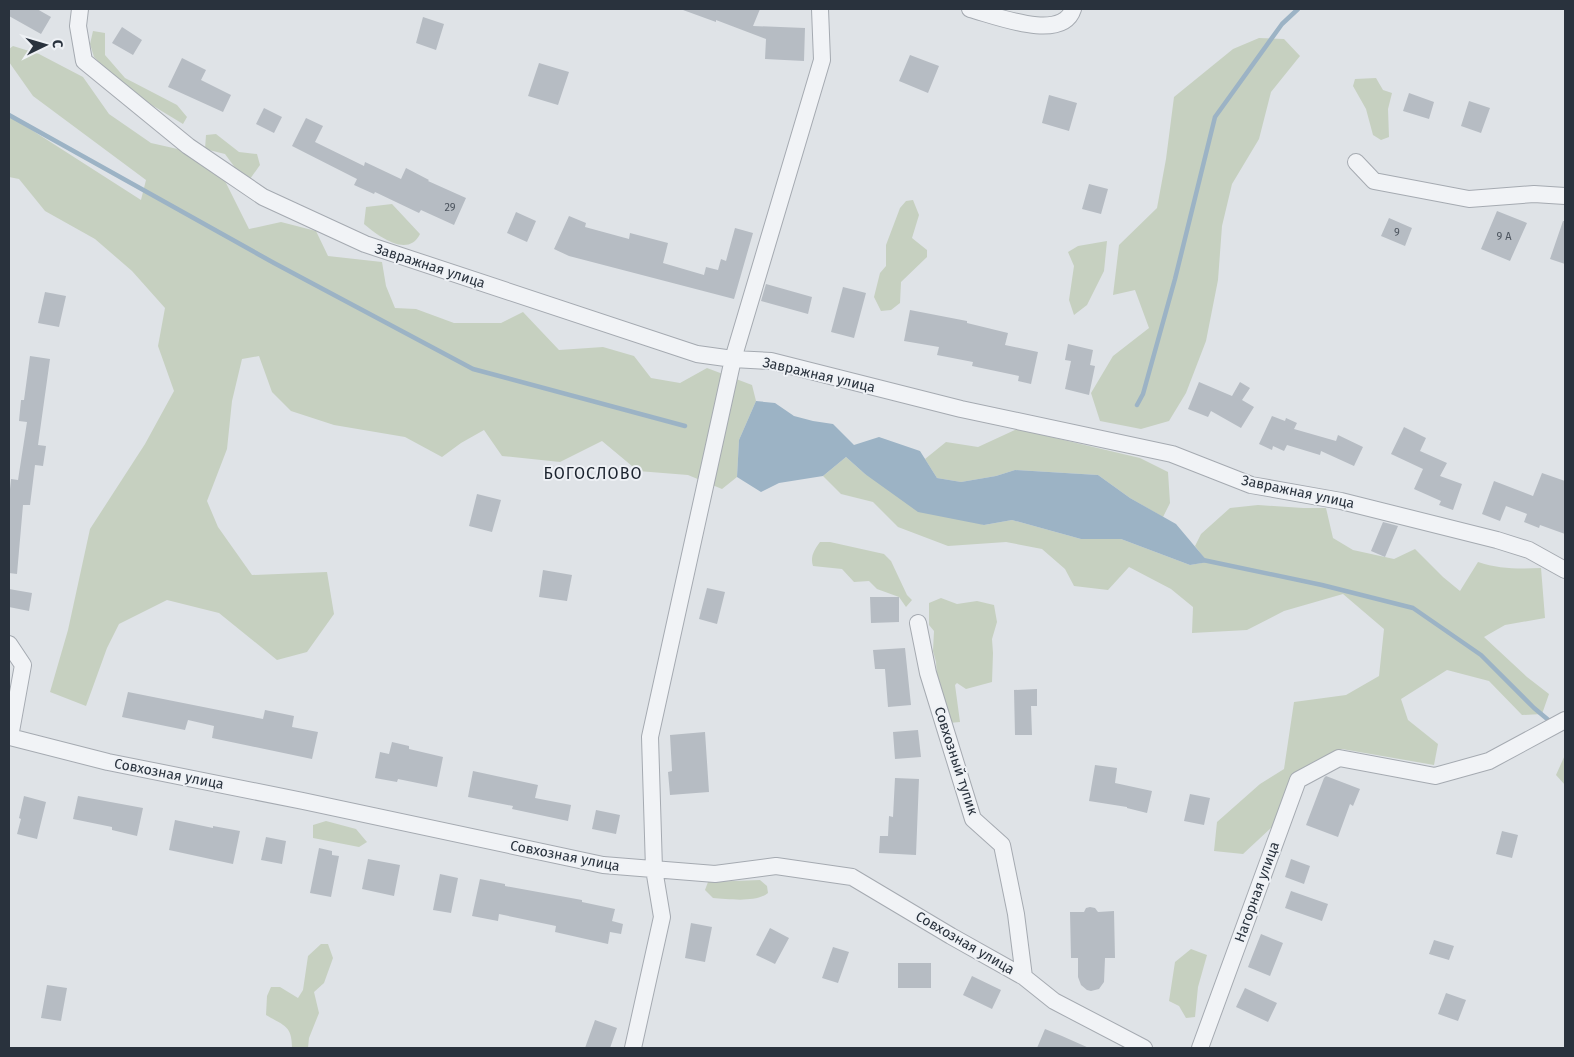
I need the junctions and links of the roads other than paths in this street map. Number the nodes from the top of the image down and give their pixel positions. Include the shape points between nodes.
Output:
1 (80, 9) edge
2 (820, 9) edge
3 (970, 9) edge
4 (1073, 9) edge
5 (1356, 162) dead end
6 (1565, 196) edge
7 (733, 359) junction
8 (1565, 570) edge
9 (918, 623) dead end
10 (9, 644) edge
11 (1565, 720) edge
12 (10, 737) edge
13 (654, 869) junction
14 (1024, 977) junction
15 (633, 1048) edge
16 (1144, 1048) edge
17 (1200, 1048) edge

1 - 7 street, Завражная улица via 78,26 84,60 188,146 263,197 365,244 696,354
2 - 7 street via 822,60
3 - 4 street via 1036,27 1058,24 1072,14
5 - 6 street via 1374,181 1470,199 1534,194
7 - 8 street, Завражная улица via 771,361 961,410 1172,454 1251,485 1341,501 1497,540 1529,550
7 - 13 street via 650,737
9 - 14 street, Совхозный тупик via 928,673 973,819 1002,845
10 - 12 street via 23,664
11 - 17 street, Нагорная улица via 1489,761 1435,776 1339,758 1298,780
12 - 13 street, Совхозная улица via 108,762 303,800 603,866
13 - 14 street, Совхозная улица via 715,874 776,866 852,877
13 - 15 street via 662,917
14 - 16 street, Совхозная улица via 1054,1001

